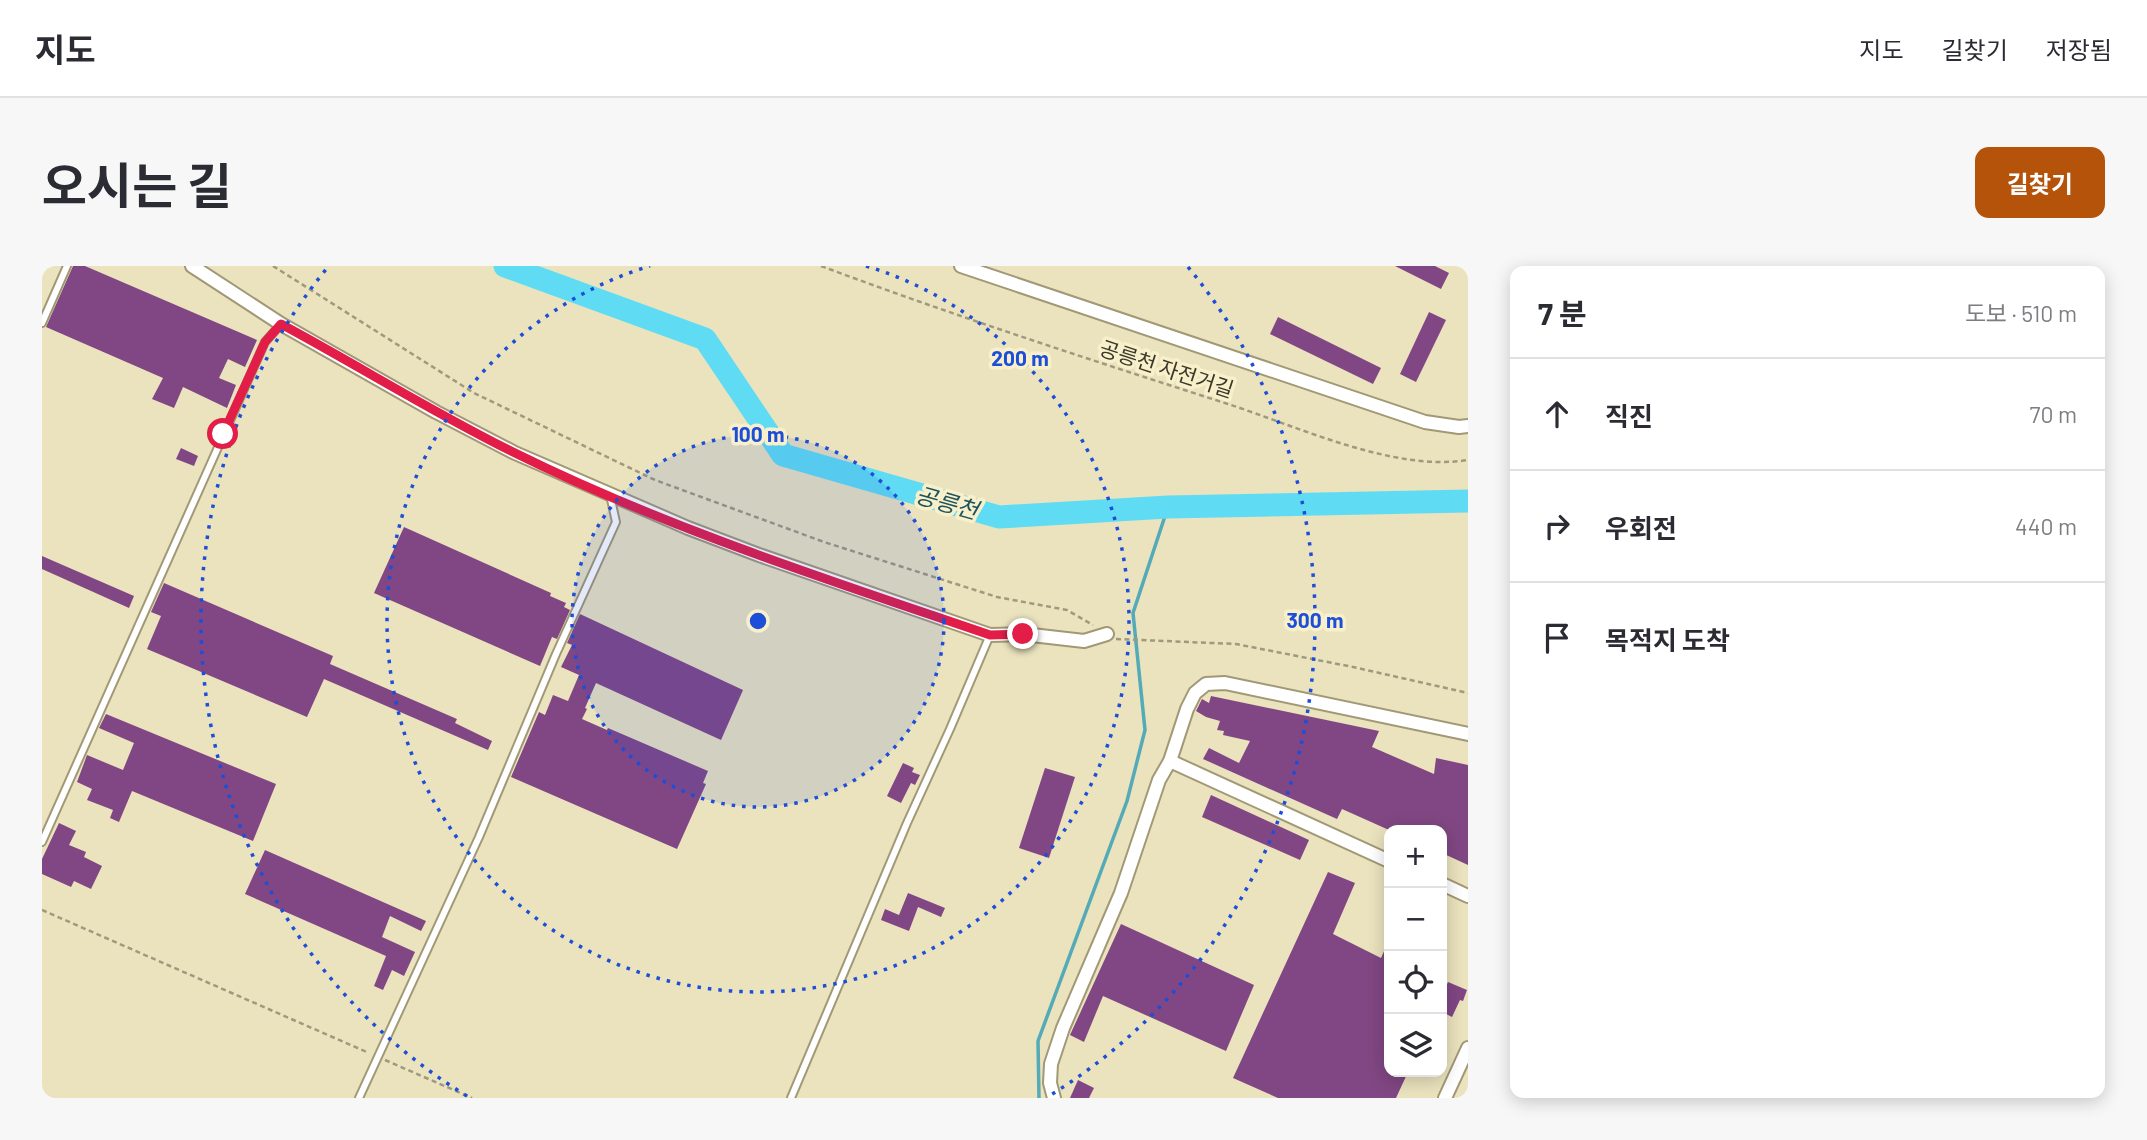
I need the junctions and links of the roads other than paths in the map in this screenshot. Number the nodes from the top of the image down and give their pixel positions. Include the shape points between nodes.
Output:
1 (67, 266) edge
2 (192, 266) edge
3 (961, 266) edge
4 (42, 323) edge
5 (281, 324) junction
6 (1468, 426) edge
7 (610, 495) junction
8 (990, 635) junction
9 (1107, 635) road end
10 (1468, 734) edge
11 (1170, 761) junction
12 (42, 842) edge
13 (1384, 858) edge
14 (1447, 886) edge
15 (1468, 896) edge
16 (1468, 1048) edge
17 (359, 1098) edge
18 (791, 1098) edge
19 (1054, 1098) edge
20 (1445, 1098) edge

1 - 4 lane
2 - 5 street
3 - 6 street via 1425,422
5 - 7 street via 504,448
5 - 12 lane via 265,342
7 - 8 street via 759,555
7 - 17 lane via 616,522
8 - 9 street via 1084,642
8 - 18 lane
10 - 11 street via 1225,683 1206,684 1187,709
11 - 13 street
11 - 19 street via 1159,780 1121,893 1063,1028 1051,1064
14 - 15 street
16 - 20 street

